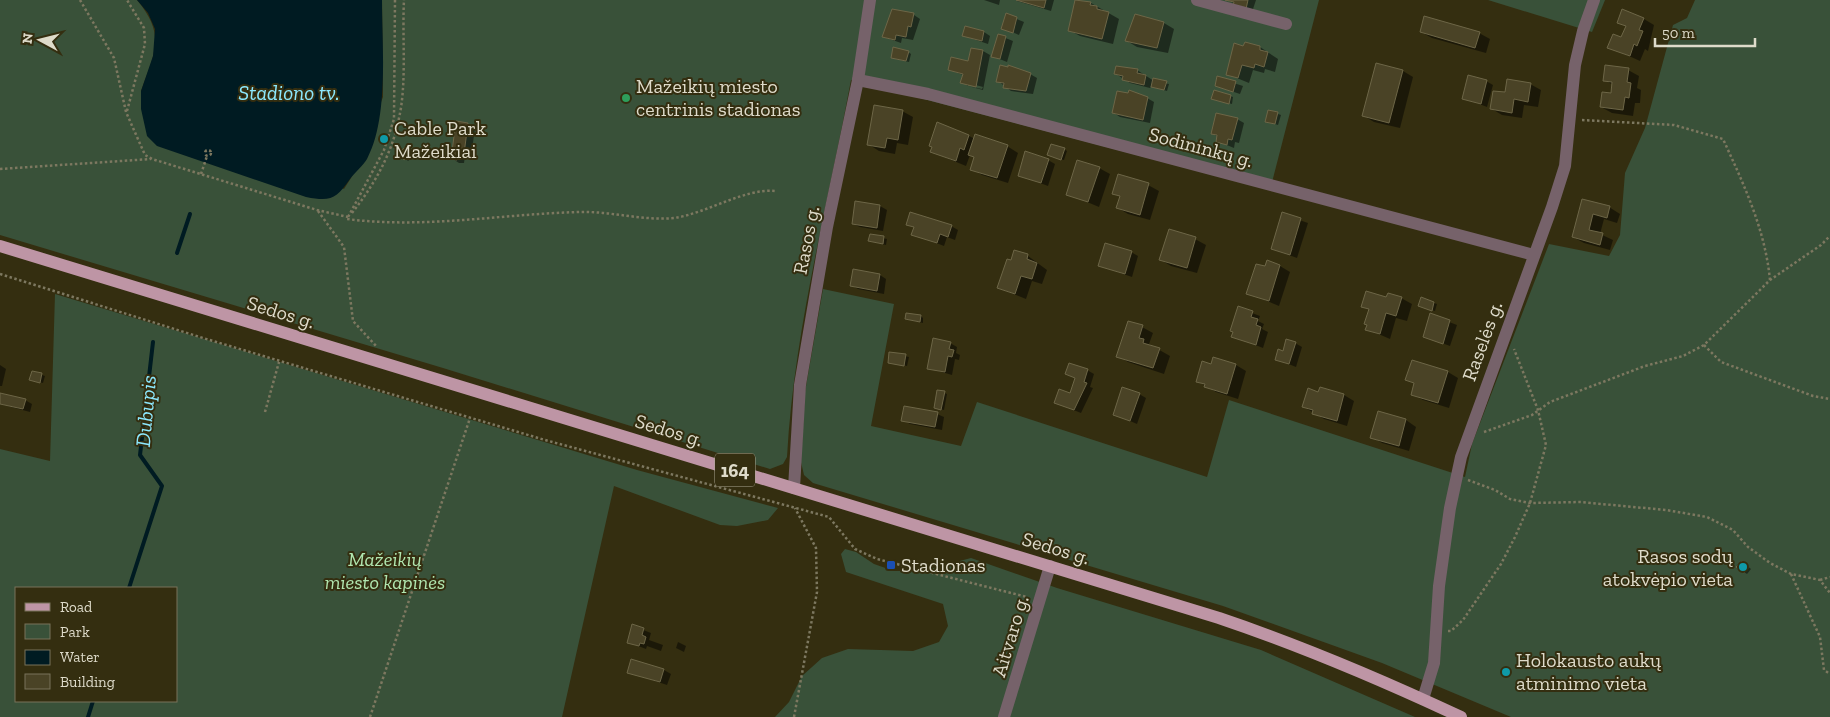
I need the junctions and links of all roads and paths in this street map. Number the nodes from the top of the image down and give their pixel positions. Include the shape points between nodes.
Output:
1 (80, 0) edge
2 (127, 0) edge
3 (395, 0) edge
4 (404, 0) edge
5 (870, 0) edge
6 (1196, 0) edge
7 (1594, 0) edge
8 (1286, 24) dead end
9 (858, 80) junction
10 (126, 112) junction
11 (1570, 121) junction
12 (207, 156) dead end
13 (152, 159) junction
14 (0, 169) edge
15 (201, 174) junction
16 (776, 191) dead end
17 (317, 210) junction
18 (347, 219) junction
19 (1830, 236) edge
20 (0, 246) edge
21 (1534, 255) junction
22 (0, 274) edge
23 (1770, 280) junction
24 (1504, 336) junction
25 (1704, 345) junction
26 (279, 362) dead end
27 (384, 362) junction
28 (1830, 399) edge
29 (1538, 410) junction
30 (265, 412) dead end
31 (470, 418) junction
32 (1468, 437) junction
33 (1457, 476) junction
34 (794, 488) junction
35 (1530, 503) junction
36 (794, 507) junction
37 (1050, 566) junction
38 (1791, 574) junction
39 (1830, 577) edge
40 (1820, 580) junction
41 (1830, 593) edge
42 (1042, 595) junction
43 (1438, 632) junction
44 (1830, 674) edge
45 (1423, 699) junction
46 (370, 717) edge
47 (794, 717) edge
48 (1004, 717) edge
49 (1462, 717) edge

1 - 10 path via 114,58
2 - 10 path via 144,28 145,44
3 - 18 path via 394,120 384,150
4 - 18 path via 400,116 378,176
5 - 9 street, Rasos g.
6 - 8 street
7 - 11 street, Raselės g. via 1575,66
9 - 21 street, Sodininkų g. via 928,94
9 - 34 street, Rasos g. via 827,227 800,385
10 - 13 path via 145,155
11 - 21 street, Raselės g. via 1565,166
11 - 23 path via 1674,125 1723,139 1749,196 1767,252
12 - 15 path
13 - 14 path
13 - 15 path
15 - 17 path
16 - 18 path via 764,190 674,218 579,212 404,224
17 - 18 path
17 - 27 path via 344,247 354,321 377,348
19 - 23 path
20 - 27 main road, Sedos g. / 164
21 - 24 street, Raselės g.
22 - 31 path
23 - 25 path
24 - 29 path via 1517,356
24 - 32 street, Raselės g.
25 - 28 path via 1721,362 1812,396
25 - 29 path via 1683,356 1645,366 1550,402
26 - 30 path
27 - 34 main road, Sedos g. / 164
29 - 32 path via 1532,415
29 - 35 path via 1546,445
31 - 36 path
31 - 46 path
32 - 33 street, Raselės g.
33 - 35 path via 1495,490 1510,500
33 - 43 street, Raselės g. via 1439,586
34 - 37 main road, Sedos g. / 164
35 - 38 path via 1580,502 1707,517 1733,530 1748,547
35 - 43 path via 1501,564 1463,620 1451,631
36 - 42 path via 829,517 855,549 877,559 1032,598
36 - 47 path via 816,548 817,592
37 - 42 street, Aitvaro g.
37 - 45 main road, Sedos g. / 164 via 1278,638
38 - 40 path
38 - 44 path via 1820,637 1824,670
39 - 40 path
40 - 41 path
42 - 48 street, Aitvaro g.
43 - 45 street, Raselės g. via 1434,663
45 - 49 main road, Sedos g. / 164

